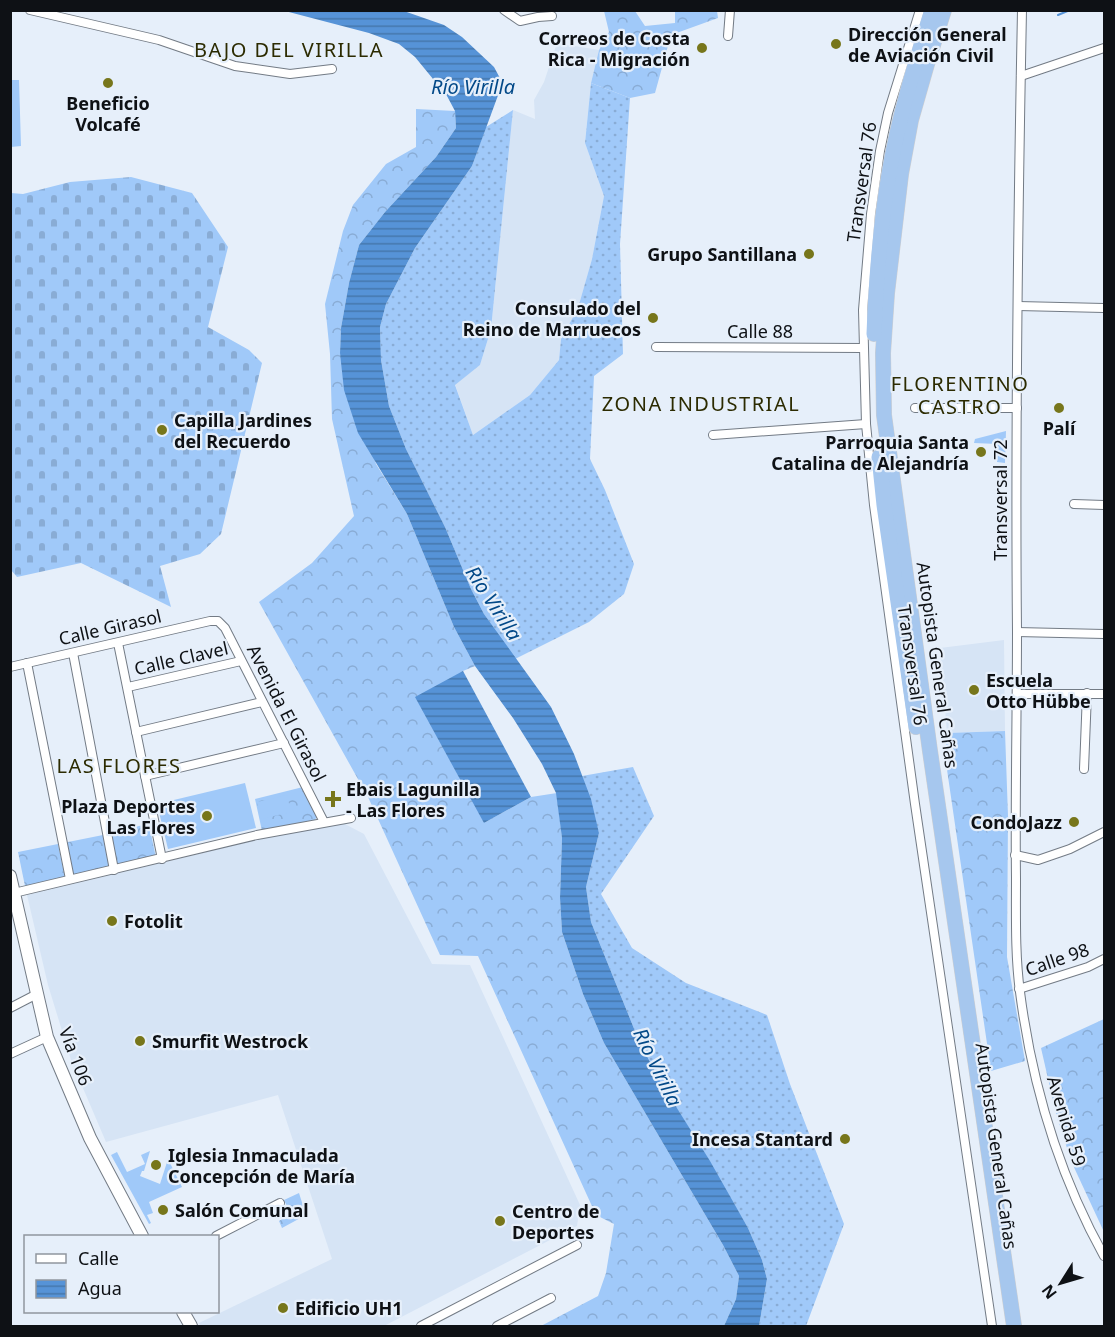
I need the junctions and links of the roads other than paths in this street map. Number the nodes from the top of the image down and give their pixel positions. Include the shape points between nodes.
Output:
1 (30, 10) edge
2 (504, 10) edge
3 (729, 10) edge
4 (920, 10) edge
5 (932, 10) edge
6 (944, 10) edge
7 (1022, 10) edge
8 (538, 14) edge
9 (552, 16) dead end
10 (728, 36) dead end
11 (1104, 48) edge
12 (332, 69) dead end
13 (1021, 76) junction
14 (1018, 306) junction
15 (1104, 308) edge
16 (656, 347) dead end
17 (863, 348) junction
18 (915, 408) dead end
19 (1017, 408) junction
20 (866, 424) junction
21 (714, 435) dead end
22 (1074, 504) dead end
23 (1104, 505) edge
24 (218, 621) joint
25 (1017, 632) junction
26 (1104, 634) edge
27 (118, 643) junction
28 (73, 653) junction
29 (241, 661) junction
30 (27, 663) junction
31 (10, 667) edge
32 (128, 687) junction
33 (1087, 693) junction
34 (1017, 694) junction
35 (1104, 694) edge
36 (262, 702) junction
37 (136, 732) junction
38 (284, 743) junction
39 (1084, 769) dead end
40 (145, 776) junction
41 (351, 818) dead end
42 (324, 822) junction
43 (1104, 832) edge
44 (1015, 855) junction
45 (162, 859) junction
46 (114, 870) junction
47 (10, 876) edge
48 (70, 879) junction
49 (14, 893) junction
50 (1104, 959) edge
51 (1019, 989) junction
52 (37, 994) junction
53 (10, 1008) edge
54 (47, 1037) junction
55 (10, 1054) edge
56 (280, 1203) dead end
57 (141, 1235) edge
58 (218, 1235) edge
59 (577, 1245) dead end
60 (1104, 1256) edge
61 (551, 1298) dead end
62 (432, 1324) edge
63 (421, 1326) edge
64 (497, 1326) edge
65 (993, 1326) edge
66 (1004, 1326) edge
67 (1014, 1326) edge

1 - 12 street via 159,40 235,66 290,74
2 - 8 street via 520,21
3 - 10 street
4 - 17 street, Transversal 76 via 895,85 880,151 871,214
5 - 66 highway, Autopista General Cañas via 889,174 876,299 875,415 886,517
6 - 67 highway, Autopista General Cañas via 911,120 901,174 886,303 884,415
7 - 13 street, Transversal 72
8 - 9 street
11 - 13 street
13 - 14 street, Transversal 72
14 - 15 street
14 - 19 street, Transversal 72
16 - 17 street, Calle 88
17 - 20 street, Transversal 76
18 - 19 street
19 - 25 street, Transversal 72
20 - 21 street
20 - 65 street, Transversal 76 via 909,758
22 - 23 street
24 - 27 street, Calle Girasol
24 - 29 street, Avenida El Girasol
25 - 26 street
25 - 34 street, Transversal 72
27 - 28 street, Calle Girasol
27 - 32 street
28 - 30 street, Calle Girasol
28 - 46 street
29 - 32 street, Calle Clavel
29 - 36 street, Avenida El Girasol
30 - 31 street, Calle Girasol
30 - 48 street
32 - 37 street
33 - 34 street
33 - 35 street
33 - 39 street
34 - 44 street, Transversal 72
36 - 37 street
36 - 38 street, Avenida El Girasol
37 - 40 street
38 - 40 street
38 - 42 street, Avenida El Girasol
40 - 45 street
41 - 42 street
42 - 45 street
43 - 44 street via 1038,860
44 - 51 street, Transversal 72
45 - 46 street
46 - 48 street
47 - 49 main road, Vía 106
48 - 49 street
49 - 52 main road, Vía 106
50 - 51 street, Calle 98
51 - 60 street, Avenida 59 via 1030,1054 1061,1166
52 - 53 street
52 - 54 main road, Vía 106
54 - 55 street
54 - 57 main road, Vía 106 via 90,1138
56 - 58 street
59 - 62 street
61 - 64 street
62 - 63 street

